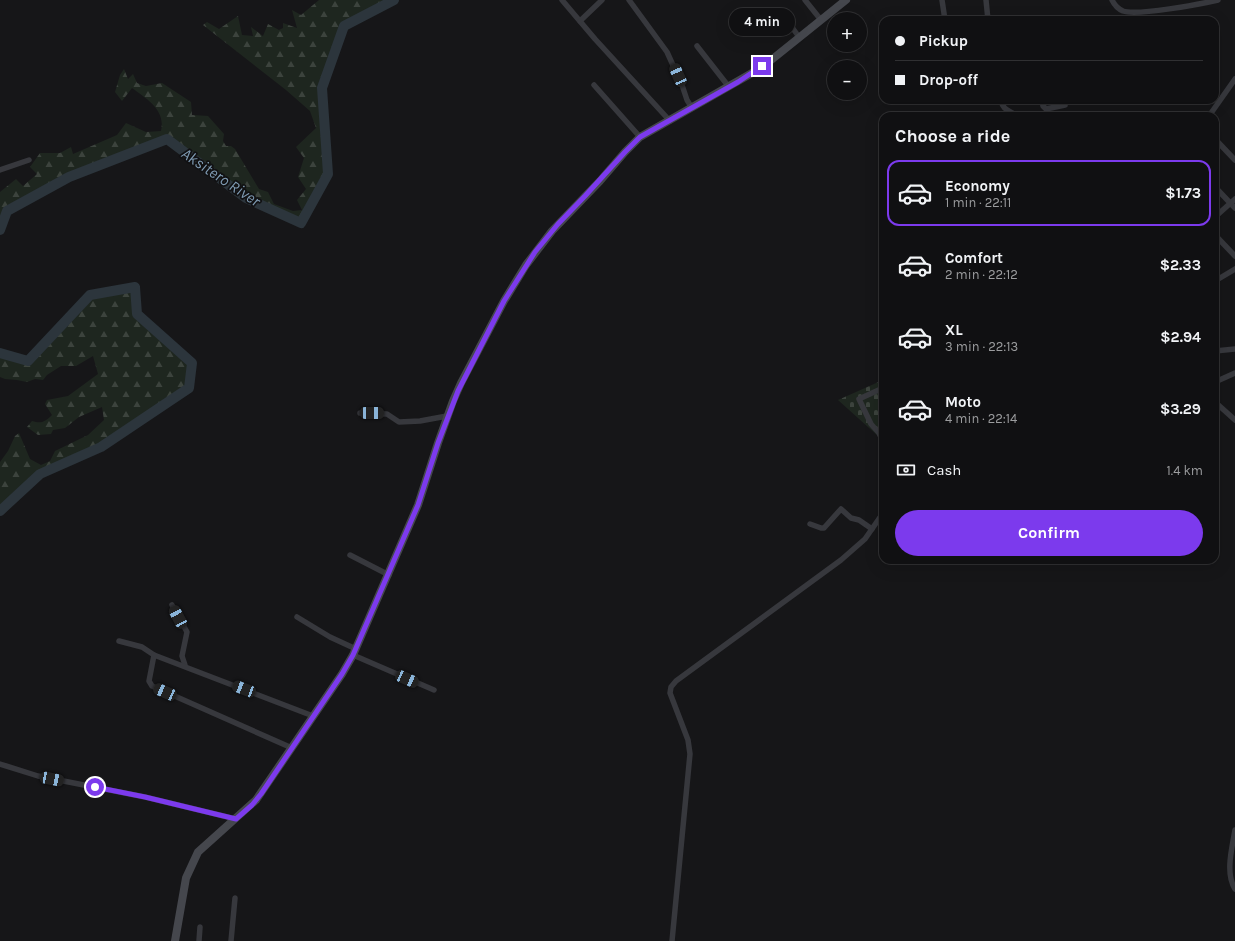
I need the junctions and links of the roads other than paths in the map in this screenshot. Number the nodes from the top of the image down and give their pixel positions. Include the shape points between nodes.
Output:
1 (562, 0) edge
2 (602, 0) edge
3 (629, 0) edge
4 (805, 0) edge
5 (846, 0) edge
6 (942, 0) edge
7 (986, 0) edge
8 (1112, 0) edge
9 (1218, 0) edge
10 (785, 11) dead end
11 (944, 16) edge
12 (988, 16) edge
13 (821, 20) junction
14 (580, 21) junction
15 (799, 37) junction
16 (698, 46) dead end
17 (1235, 78) edge
18 (594, 85) dead end
19 (729, 87) junction
20 (1219, 101) edge
21 (1002, 104) edge
22 (1043, 104) edge
23 (1065, 105) dead end
24 (692, 108) junction
25 (1010, 112) edge
26 (670, 120) junction
27 (640, 137) junction
28 (1219, 143) edge
29 (29, 160) dead end
30 (1235, 160) edge
31 (0, 170) edge
32 (1219, 191) edge
33 (1235, 199) edge
34 (1230, 203) junction
35 (1235, 208) edge
36 (1219, 213) edge
37 (1219, 239) edge
38 (1235, 256) edge
39 (1235, 269) edge
40 (1219, 279) edge
41 (1235, 349) edge
42 (1219, 351) edge
43 (1235, 373) edge
44 (1219, 380) edge
45 (879, 390) edge
46 (1219, 406) edge
47 (360, 413) dead end
48 (447, 416) junction
49 (1235, 420) edge
50 (879, 433) edge
51 (879, 519) edge
52 (810, 524) dead end
53 (872, 529) junction
54 (350, 556) dead end
55 (389, 575) junction
56 (172, 605) dead end
57 (298, 617) dead end
58 (118, 641) dead end
59 (354, 652) junction
60 (154, 654) junction
61 (185, 666) junction
62 (434, 690) dead end
63 (313, 716) junction
64 (292, 748) junction
65 (0, 764) edge
66 (236, 819) junction
67 (1235, 830) edge
68 (1235, 889) edge
69 (235, 898) dead end
70 (200, 927) dead end
71 (175, 941) edge
72 (198, 941) edge
73 (231, 941) edge
74 (672, 941) edge

1 - 14 street
2 - 14 street
3 - 24 street via 667,52
4 - 13 street
5 - 13 street
6 - 11 street
7 - 12 street
8 - 9 street via 1124,11 1143,12
10 - 15 street via 786,20
13 - 15 street
14 - 26 street
15 - 19 street via 770,61
16 - 19 street
17 - 20 street
18 - 27 street
19 - 24 street
21 - 25 street
22 - 23 street via 1046,108
24 - 26 street
26 - 27 street
27 - 48 street via 535,252 495,317
28 - 30 street
29 - 31 street
32 - 34 street
33 - 34 street
34 - 35 street
34 - 36 street
37 - 38 street
39 - 40 street
41 - 42 street
43 - 44 street
45 - 50 street via 859,398 871,424
46 - 49 street
47 - 48 street via 387,414 399,422
48 - 55 street via 418,505
51 - 53 street
52 - 53 street via 824,528 841,510 850,518 857,519
53 - 74 street via 865,539 841,560 671,687 670,693 688,740 690,754
54 - 55 street
55 - 59 street
56 - 61 street via 186,632 182,656
57 - 59 street
58 - 60 street via 142,647
59 - 62 street
59 - 63 street
60 - 61 street
60 - 64 street via 149,681 152,686
61 - 63 street
63 - 64 street
64 - 66 street via 256,800
65 - 66 street via 38,776 141,796
66 - 71 street via 198,852 190,867
67 - 68 street via 1230,866 1231,881
69 - 73 street
70 - 72 street

